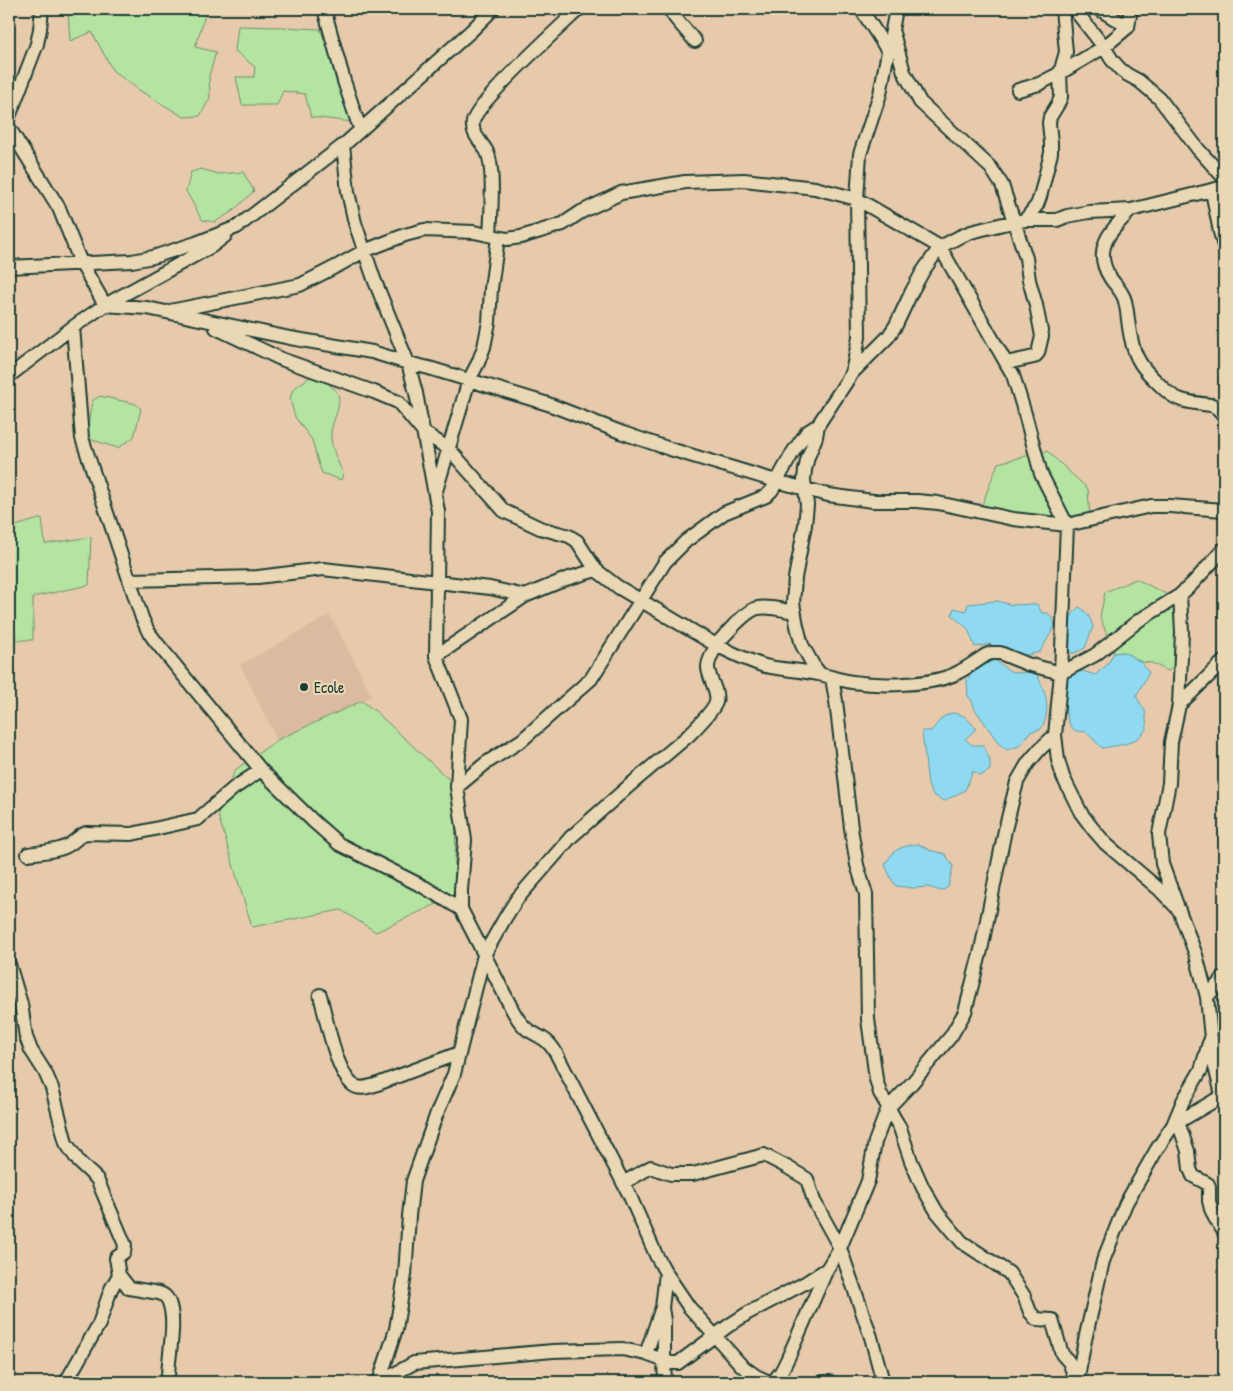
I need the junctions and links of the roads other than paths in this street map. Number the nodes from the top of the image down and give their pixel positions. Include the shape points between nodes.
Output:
1 (324, 9) edge
2 (493, 9) edge
3 (579, 9) edge
4 (669, 9) edge
5 (861, 9) edge
6 (896, 9) edge
7 (1062, 9) edge
8 (1074, 9) edge
9 (1099, 9) edge
10 (1130, 9) edge
11 (39, 10) edge
12 (1128, 27) junction
13 (892, 31) junction
14 (695, 41) dead end
15 (1104, 47) junction
16 (888, 51) junction
17 (1060, 73) junction
18 (1018, 90) dead end
19 (9, 117) edge
20 (9, 128) edge
21 (361, 129) junction
22 (342, 145) junction
23 (1224, 178) edge
24 (1218, 189) edge
25 (857, 199) junction
26 (1132, 210) junction
27 (1020, 221) junction
28 (237, 227) junction
29 (494, 236) junction
30 (1224, 246) edge
31 (940, 247) junction
32 (364, 251) junction
33 (81, 263) junction
34 (9, 267) edge
35 (106, 305) junction
36 (166, 312) junction
37 (199, 320) junction
38 (73, 327) junction
39 (408, 363) junction
40 (1006, 363) junction
41 (852, 373) junction
42 (9, 376) edge
43 (469, 380) junction
44 (1224, 415) edge
45 (818, 425) junction
46 (423, 432) junction
47 (449, 449) junction
48 (776, 482) junction
49 (806, 490) junction
50 (435, 494) junction
51 (1224, 510) edge
52 (1066, 524) junction
53 (1224, 549) edge
54 (596, 570) junction
55 (130, 580) junction
56 (438, 582) junction
57 (1180, 595) junction
58 (525, 596) junction
59 (641, 600) junction
60 (794, 612) junction
61 (716, 645) junction
62 (436, 656) junction
63 (1224, 660) edge
64 (1061, 673) junction
65 (826, 676) junction
66 (1179, 705) junction
67 (1055, 735) junction
68 (261, 770) junction
69 (457, 787) junction
70 (28, 854) dead end
71 (461, 909) junction
72 (1179, 910) junction
73 (484, 954) junction
74 (9, 964) edge
75 (1222, 985) edge
76 (320, 995) dead end
77 (1207, 997) junction
78 (1210, 1036) junction
79 (459, 1053) junction
80 (1224, 1098) edge
81 (888, 1108) junction
82 (1176, 1123) junction
83 (623, 1183) junction
84 (1224, 1232) edge
85 (840, 1248) junction
86 (827, 1269) junction
87 (666, 1273) junction
88 (119, 1275) junction
89 (662, 1308) junction
90 (715, 1335) junction
91 (646, 1354) junction
92 (664, 1361) junction
93 (66, 1382) edge
94 (168, 1382) edge
95 (380, 1382) edge
96 (666, 1382) edge
97 (771, 1382) edge
98 (823, 1382) edge
99 (830, 1382) edge
100 (883, 1382) edge
101 (1077, 1382) edge

1 - 21 street
2 - 21 street
3 - 29 street via 489,97 472,122 490,163
4 - 14 street
5 - 16 street
6 - 13 street
7 - 17 street via 1066,52
8 - 15 street
9 - 12 street
10 - 12 street
11 - 19 street via 37,44
12 - 15 street
13 - 16 street
13 - 27 street via 904,72 920,102 995,173
15 - 17 street
15 - 23 street via 1121,70 1139,80 1159,98
16 - 25 street via 880,94 860,154
17 - 18 street
17 - 27 street via 1061,97 1050,117 1051,153 1037,205
20 - 33 street via 58,208
21 - 22 street
22 - 28 street
22 - 32 street via 348,192
24 - 26 street
24 - 30 street
25 - 29 street via 815,188 744,180 685,182 621,193 562,224 521,237 507,239
25 - 31 street
25 - 41 street via 859,336
26 - 27 street via 1089,212 1057,220
26 - 44 street via 1107,236 1103,258 1105,268 1124,298 1138,361 1164,390 1175,397 1212,405
27 - 31 street via 971,232
27 - 40 street via 1042,336 1034,357
28 - 33 street via 153,257
28 - 35 street via 212,246
29 - 32 street via 424,230 405,234
29 - 43 street via 489,322 484,346
31 - 40 street
31 - 41 street via 919,278 888,337
32 - 36 street via 300,285
32 - 39 street
33 - 34 street
33 - 35 street
35 - 36 street
35 - 38 street
36 - 37 street
37 - 39 street via 372,352
37 - 46 street via 281,359 398,402
38 - 42 street
38 - 55 street via 82,438
39 - 43 street
39 - 46 street
40 - 52 street via 1017,386 1041,474
41 - 45 street
43 - 47 street
43 - 48 street
45 - 48 street via 808,432 793,452
45 - 49 street via 805,470
46 - 47 street
46 - 50 street
47 - 50 street
47 - 54 street via 504,511 577,541
48 - 49 street
48 - 59 street via 766,496 724,513 686,541 665,562
49 - 52 street via 873,501 938,503 1013,519
49 - 60 street
50 - 56 street
51 - 52 street via 1151,506
52 - 64 street
53 - 57 street
54 - 58 street
54 - 59 street
55 - 56 street via 258,577 323,569
55 - 68 street via 148,631
56 - 58 street
56 - 62 street
57 - 64 street via 1138,621 1095,655
57 - 66 street via 1182,652
58 - 62 street
59 - 61 street
59 - 69 street via 591,680 522,740
60 - 61 street via 756,608 735,624
60 - 65 street via 802,645 813,665
61 - 65 street via 766,666
61 - 73 street via 708,665 716,695 715,704 688,736 571,837 517,899
62 - 69 street via 461,719
63 - 66 street
64 - 65 street via 991,653 957,674 932,681 877,684
64 - 67 street
65 - 81 street via 837,707 851,828 866,894 868,1019 876,1079
66 - 72 street via 1159,834 1162,864
67 - 72 street via 1063,777 1087,821 1106,844
67 - 81 street via 1028,763 1017,782 965,1012 951,1036
68 - 70 street via 198,819 132,834 86,833 65,847
68 - 71 street via 339,844
69 - 71 street via 465,840
71 - 73 street
72 - 77 street
73 - 79 street
73 - 83 street via 519,1021 551,1045
74 - 88 street via 22,1004 26,1038 52,1088 66,1143 79,1162 97,1179 125,1245 124,1252 116,1258
75 - 77 street
76 - 79 street via 338,1063 354,1085 376,1086
77 - 78 street
78 - 80 street
78 - 82 street via 1201,1070 1183,1101
79 - 95 street via 413,1181 400,1307
80 - 82 street
81 - 85 street via 876,1142 868,1181
81 - 101 street via 937,1212 962,1242 1009,1273 1036,1319 1052,1320 1062,1354
82 - 84 street via 1188,1151 1193,1176 1208,1184 1211,1209
82 - 101 street via 1126,1203 1102,1261
83 - 85 street via 651,1167 671,1174 693,1174 768,1156 807,1179 814,1201
83 - 87 street
85 - 86 street
85 - 100 street
86 - 90 street
86 - 97 street via 788,1358
87 - 89 street
87 - 90 street
88 - 93 street via 99,1324
88 - 94 street via 129,1288 164,1294 168,1299 172,1323
89 - 91 street
89 - 92 street
90 - 92 street via 678,1363
90 - 97 street via 742,1366
91 - 92 street
91 - 95 street via 622,1349 553,1350 414,1363
92 - 96 street
98 - 99 street

